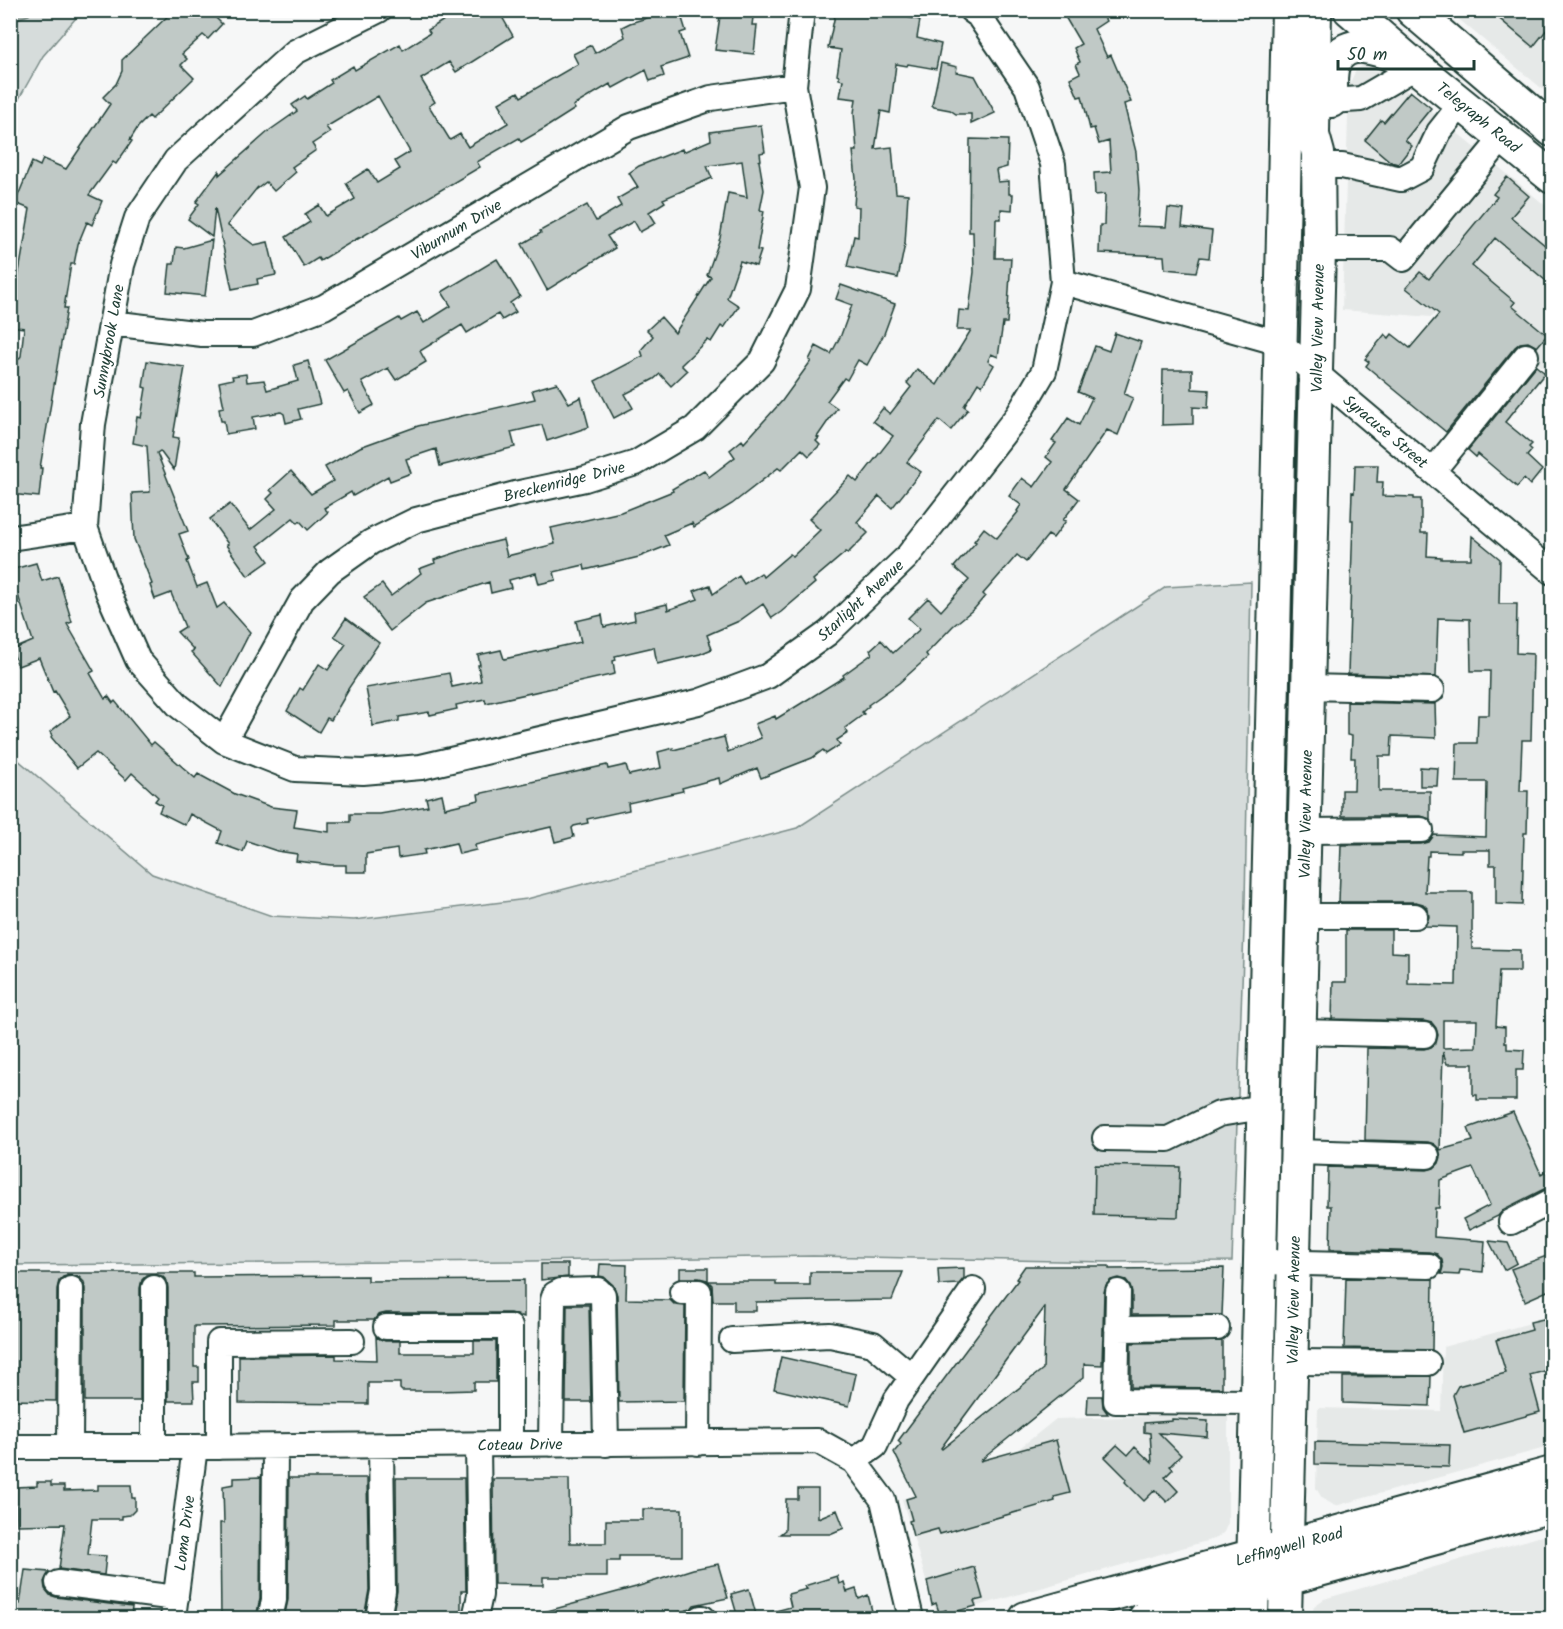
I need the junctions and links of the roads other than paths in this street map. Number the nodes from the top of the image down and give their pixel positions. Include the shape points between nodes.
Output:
1 (379, 10) edge
2 (802, 10) edge
3 (971, 10) edge
4 (1288, 10) edge
5 (1315, 10) edge
6 (1350, 10) edge
7 (1412, 10) edge
8 (1416, 67) junction
9 (794, 86) junction
10 (1331, 101) junction
11 (1462, 103) junction
12 (1552, 130) edge
13 (1504, 136) junction
14 (1318, 159) junction
15 (1552, 177) edge
16 (1319, 249) junction
17 (1064, 282) junction
18 (111, 323) junction
19 (1280, 343) junction
20 (1526, 356) dead end
21 (1316, 372) junction
22 (1433, 471) junction
23 (85, 528) junction
24 (10, 538) edge
25 (1552, 572) edge
26 (1308, 687) junction
27 (1432, 690) dead end
28 (225, 741) junction
29 (1420, 830) dead end
30 (1305, 831) junction
31 (1303, 916) junction
32 (1415, 916) dead end
33 (1300, 1032) junction
34 (1424, 1035) dead end
35 (1263, 1107) junction
36 (1105, 1138) dead end
37 (1297, 1152) junction
38 (1427, 1156) dead end
39 (1552, 1201) edge
40 (1511, 1222) dead end
41 (1260, 1262) junction
42 (1294, 1263) junction
43 (1430, 1266) dead end
44 (71, 1288) dead end
45 (154, 1288) dead end
46 (973, 1289) dead end
47 (682, 1292) dead end
48 (1118, 1292) dead end
49 (386, 1327) dead end
50 (1217, 1328) dead end
51 (1117, 1329) junction
52 (732, 1340) dead end
53 (352, 1341) dead end
54 (1291, 1362) junction
55 (1428, 1363) dead end
56 (912, 1377) junction
57 (1257, 1402) junction
58 (606, 1443) junction
59 (698, 1443) junction
60 (510, 1444) junction
61 (551, 1444) junction
62 (478, 1445) junction
63 (381, 1446) junction
64 (10, 1447) edge
65 (70, 1447) junction
66 (154, 1447) junction
67 (219, 1447) junction
68 (275, 1447) junction
69 (195, 1448) junction
70 (854, 1461) junction
71 (1552, 1473) edge
72 (1552, 1506) edge
73 (1287, 1546) junction
74 (1254, 1556) junction
75 (1287, 1579) junction
76 (57, 1583) dead end
77 (1253, 1603) edge
78 (175, 1608) edge
79 (270, 1618) edge
80 (378, 1618) edge
81 (475, 1618) edge
82 (911, 1618) edge
83 (1026, 1618) edge
84 (1145, 1618) edge
85 (1285, 1618) edge

1 - 18 street, Sunnybrook Lane via 295,52 176,160 137,218 122,265
2 - 9 street, Breckenridge Drive
3 - 17 street, Starlight Avenue via 1027,87 1053,164
4 - 19 main road, Valley View Avenue
5 - 14 main road, Valley View Avenue via 1313,135
6 - 8 main road, Telegraph Road
7 - 12 main road
8 - 10 street via 1361,99
8 - 10 main road via 1380,49 1348,49 1335,61
8 - 11 main road, Telegraph Road
9 - 18 street, Viburnum Drive via 711,98 628,128 324,307 253,334 202,334
9 - 28 street, Breckenridge Drive via 812,188 798,289 762,361 695,428 636,463 416,520 371,542 330,571 302,600
10 - 14 main road via 1330,138
11 - 13 main road, Telegraph Road
11 - 14 street via 1438,132 1422,168 1401,179
13 - 15 main road, Telegraph Road
13 - 16 street via 1402,259 1390,249
14 - 16 main road, Valley View Avenue
16 - 21 main road, Valley View Avenue
17 - 19 street, Syracuse Street
17 - 28 street, Starlight Avenue via 1044,371 1018,415 907,557 828,633 768,676 698,702 421,767 363,772 295,769
18 - 23 street, Sunnybrook Lane via 93,424
19 - 21 street, Syracuse Street
19 - 35 main road, Valley View Avenue
20 - 22 street
21 - 22 street, Syracuse Street
21 - 26 main road, Valley View Avenue
22 - 25 street, Syracuse Street
23 - 24 street
23 - 28 street, Sunnybrook Lane via 138,660 178,706
26 - 27 street
26 - 30 main road, Valley View Avenue
29 - 30 street
30 - 31 main road, Valley View Avenue
31 - 32 street
31 - 33 main road, Valley View Avenue
33 - 34 street
33 - 37 main road, Valley View Avenue
35 - 36 street via 1219,1114 1168,1139
35 - 41 main road, Valley View Avenue
37 - 38 street
37 - 42 main road, Valley View Avenue
39 - 40 street
41 - 42 street
41 - 57 main road, Valley View Avenue
42 - 43 street
42 - 54 main road, Valley View Avenue
44 - 65 street
45 - 66 street
46 - 56 street
47 - 59 street via 699,1292
48 - 51 street
49 - 60 street via 510,1327
50 - 51 street
51 - 57 street via 1116,1401
52 - 56 street via 830,1335 873,1344
53 - 67 street via 219,1342
54 - 55 street
54 - 73 main road, Valley View Avenue
56 - 70 street via 896,1400 875,1446
57 - 74 main road, Valley View Avenue
58 - 59 street, Coteau Drive
58 - 61 street, Coteau Drive
58 - 61 street via 603,1295 598,1290 561,1291 553,1300
59 - 70 street, Coteau Drive via 818,1441
60 - 61 street, Coteau Drive
60 - 62 street, Coteau Drive
62 - 63 street, Coteau Drive
62 - 81 street via 480,1594
63 - 68 street, Coteau Drive
63 - 80 street via 383,1591
64 - 65 street, Coteau Drive
65 - 66 street, Coteau Drive
66 - 69 street, Coteau Drive
67 - 68 street, Coteau Drive
67 - 69 street, Coteau Drive
68 - 79 street via 274,1600
69 - 78 street, Loma Drive
70 - 82 street, Coteau Drive via 883,1500
71 - 73 main road, Leffingwell Road
72 - 75 main road, Leffingwell Road
73 - 74 main road, Leffingwell Road
73 - 75 main road, Valley View Avenue
74 - 77 main road, Valley View Avenue
74 - 83 main road, Leffingwell Road
75 - 77 main road, Leffingwell Road
75 - 85 main road, Valley View Avenue
76 - 78 street
77 - 84 main road, Leffingwell Road

